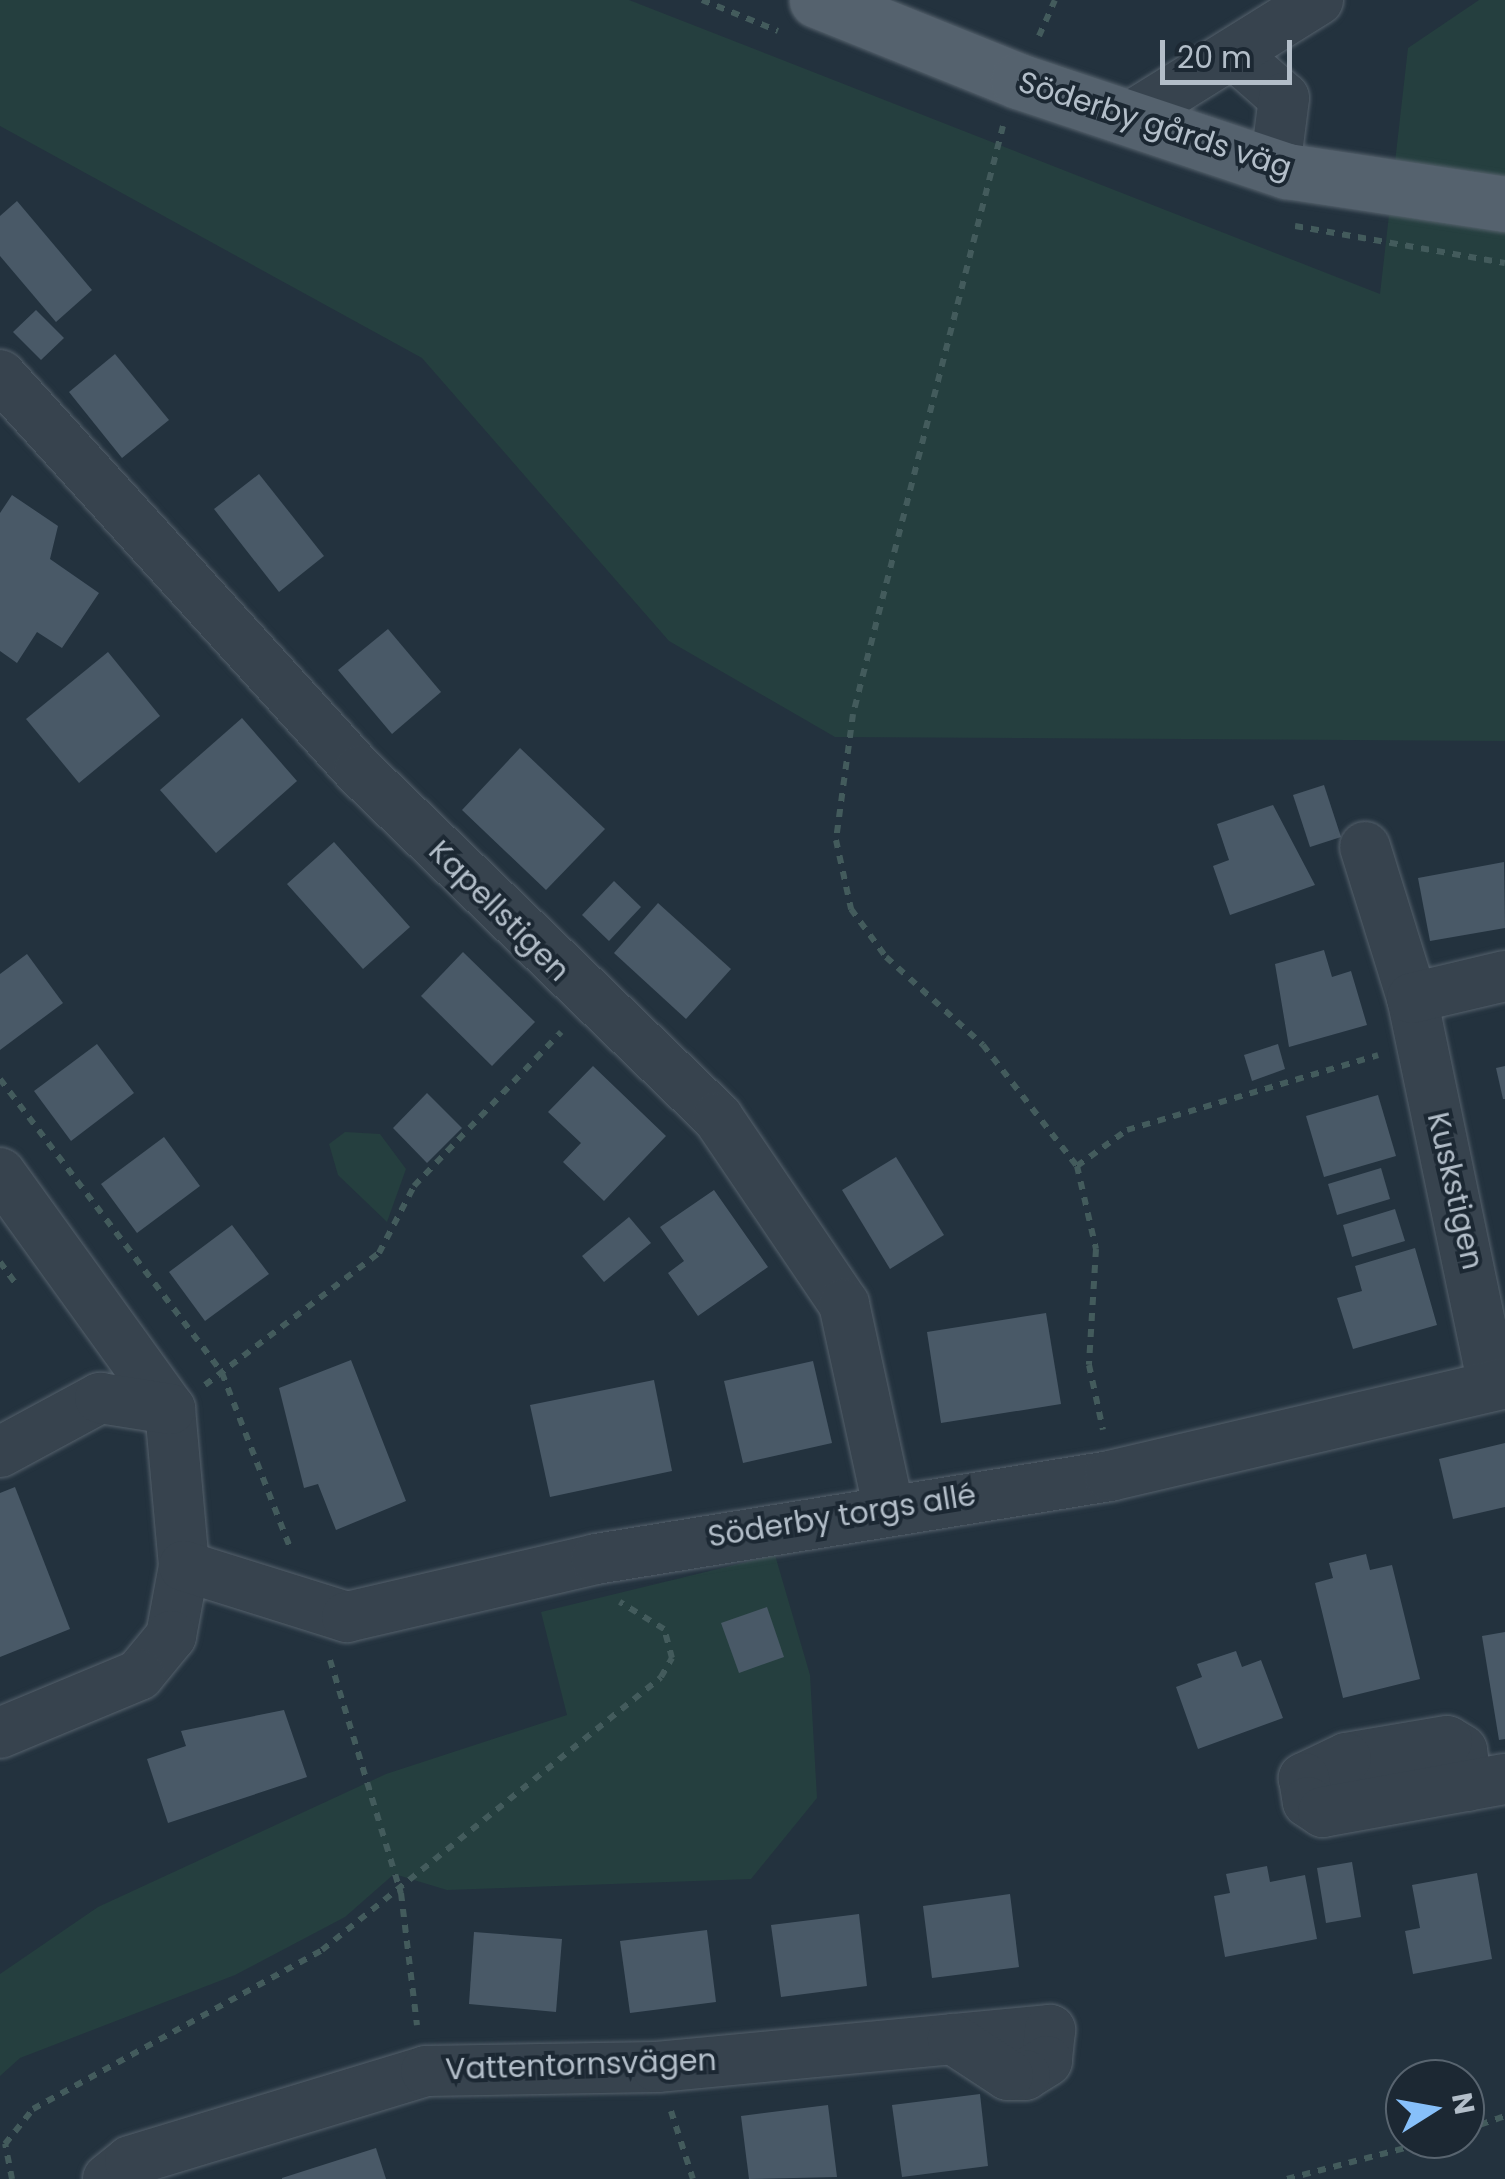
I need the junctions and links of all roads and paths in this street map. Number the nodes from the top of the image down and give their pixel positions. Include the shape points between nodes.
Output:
1 (817, 0) edge
2 (1318, 0) edge
3 (1235, 55) junction
4 (1018, 81) junction
5 (1127, 119) junction
6 (1274, 167) junction
7 (1505, 204) edge
8 (0, 375) edge
9 (1365, 847) dead end
10 (1505, 976) edge
11 (589, 1002) junction
12 (1417, 1020) junction
13 (1077, 1166) junction
14 (0, 1173) edge
15 (1499, 1384) edge
16 (170, 1409) junction
17 (0, 1452) edge
18 (1110, 1476) junction
19 (888, 1505) junction
20 (596, 1558) junction
21 (184, 1566) junction
22 (315, 1613) junction
23 (0, 1733) edge
24 (401, 1893) junction
25 (953, 2039) dead end
26 (657, 2067) junction
27 (426, 2070) junction
28 (1385, 2153) edge
29 (2, 2171) edge
30 (12, 2179) edge
31 (108, 2179) edge
32 (693, 2179) edge
33 (1287, 2179) edge

1 - 4 main road, Söderby gårds väg
2 - 3 street
3 - 5 street
3 - 6 street via 1284,98
4 - 5 main road, Söderby gårds väg
4 - 13 path via 852,714 836,840 851,909 886,957 982,1045
5 - 6 main road, Söderby gårds väg
6 - 7 main road, Söderby gårds väg
8 - 11 street, Kapellstigen via 359,772
9 - 12 street, Kuskstigen
10 - 12 street
11 - 16 path via 414,1186 379,1253
11 - 19 street, Kapellstigen via 718,1118 844,1304
12 - 13 path via 1127,1130
12 - 15 street, Kuskstigen
13 - 18 path via 1096,1249 1089,1366
14 - 16 street
15 - 18 street, Söderby torgs allé
16 - 17 street via 100,1398
16 - 21 street
18 - 19 street, Söderby torgs allé
19 - 20 street, Söderby torgs allé
20 - 22 street, Söderby torgs allé via 347,1617
20 - 24 path via 613,1598 664,1629 668,1669
21 - 22 street, Söderby torgs allé
21 - 23 street via 171,1636 139,1675
22 - 24 path
24 - 27 path via 399,1932
24 - 29 path via 322,1950 33,2109 4,2144
25 - 26 street, Vattentornsvägen
26 - 27 street, Vattentornsvägen
26 - 32 path
27 - 31 street, Vattentornsvägen via 130,2161
28 - 33 path
29 - 30 path

